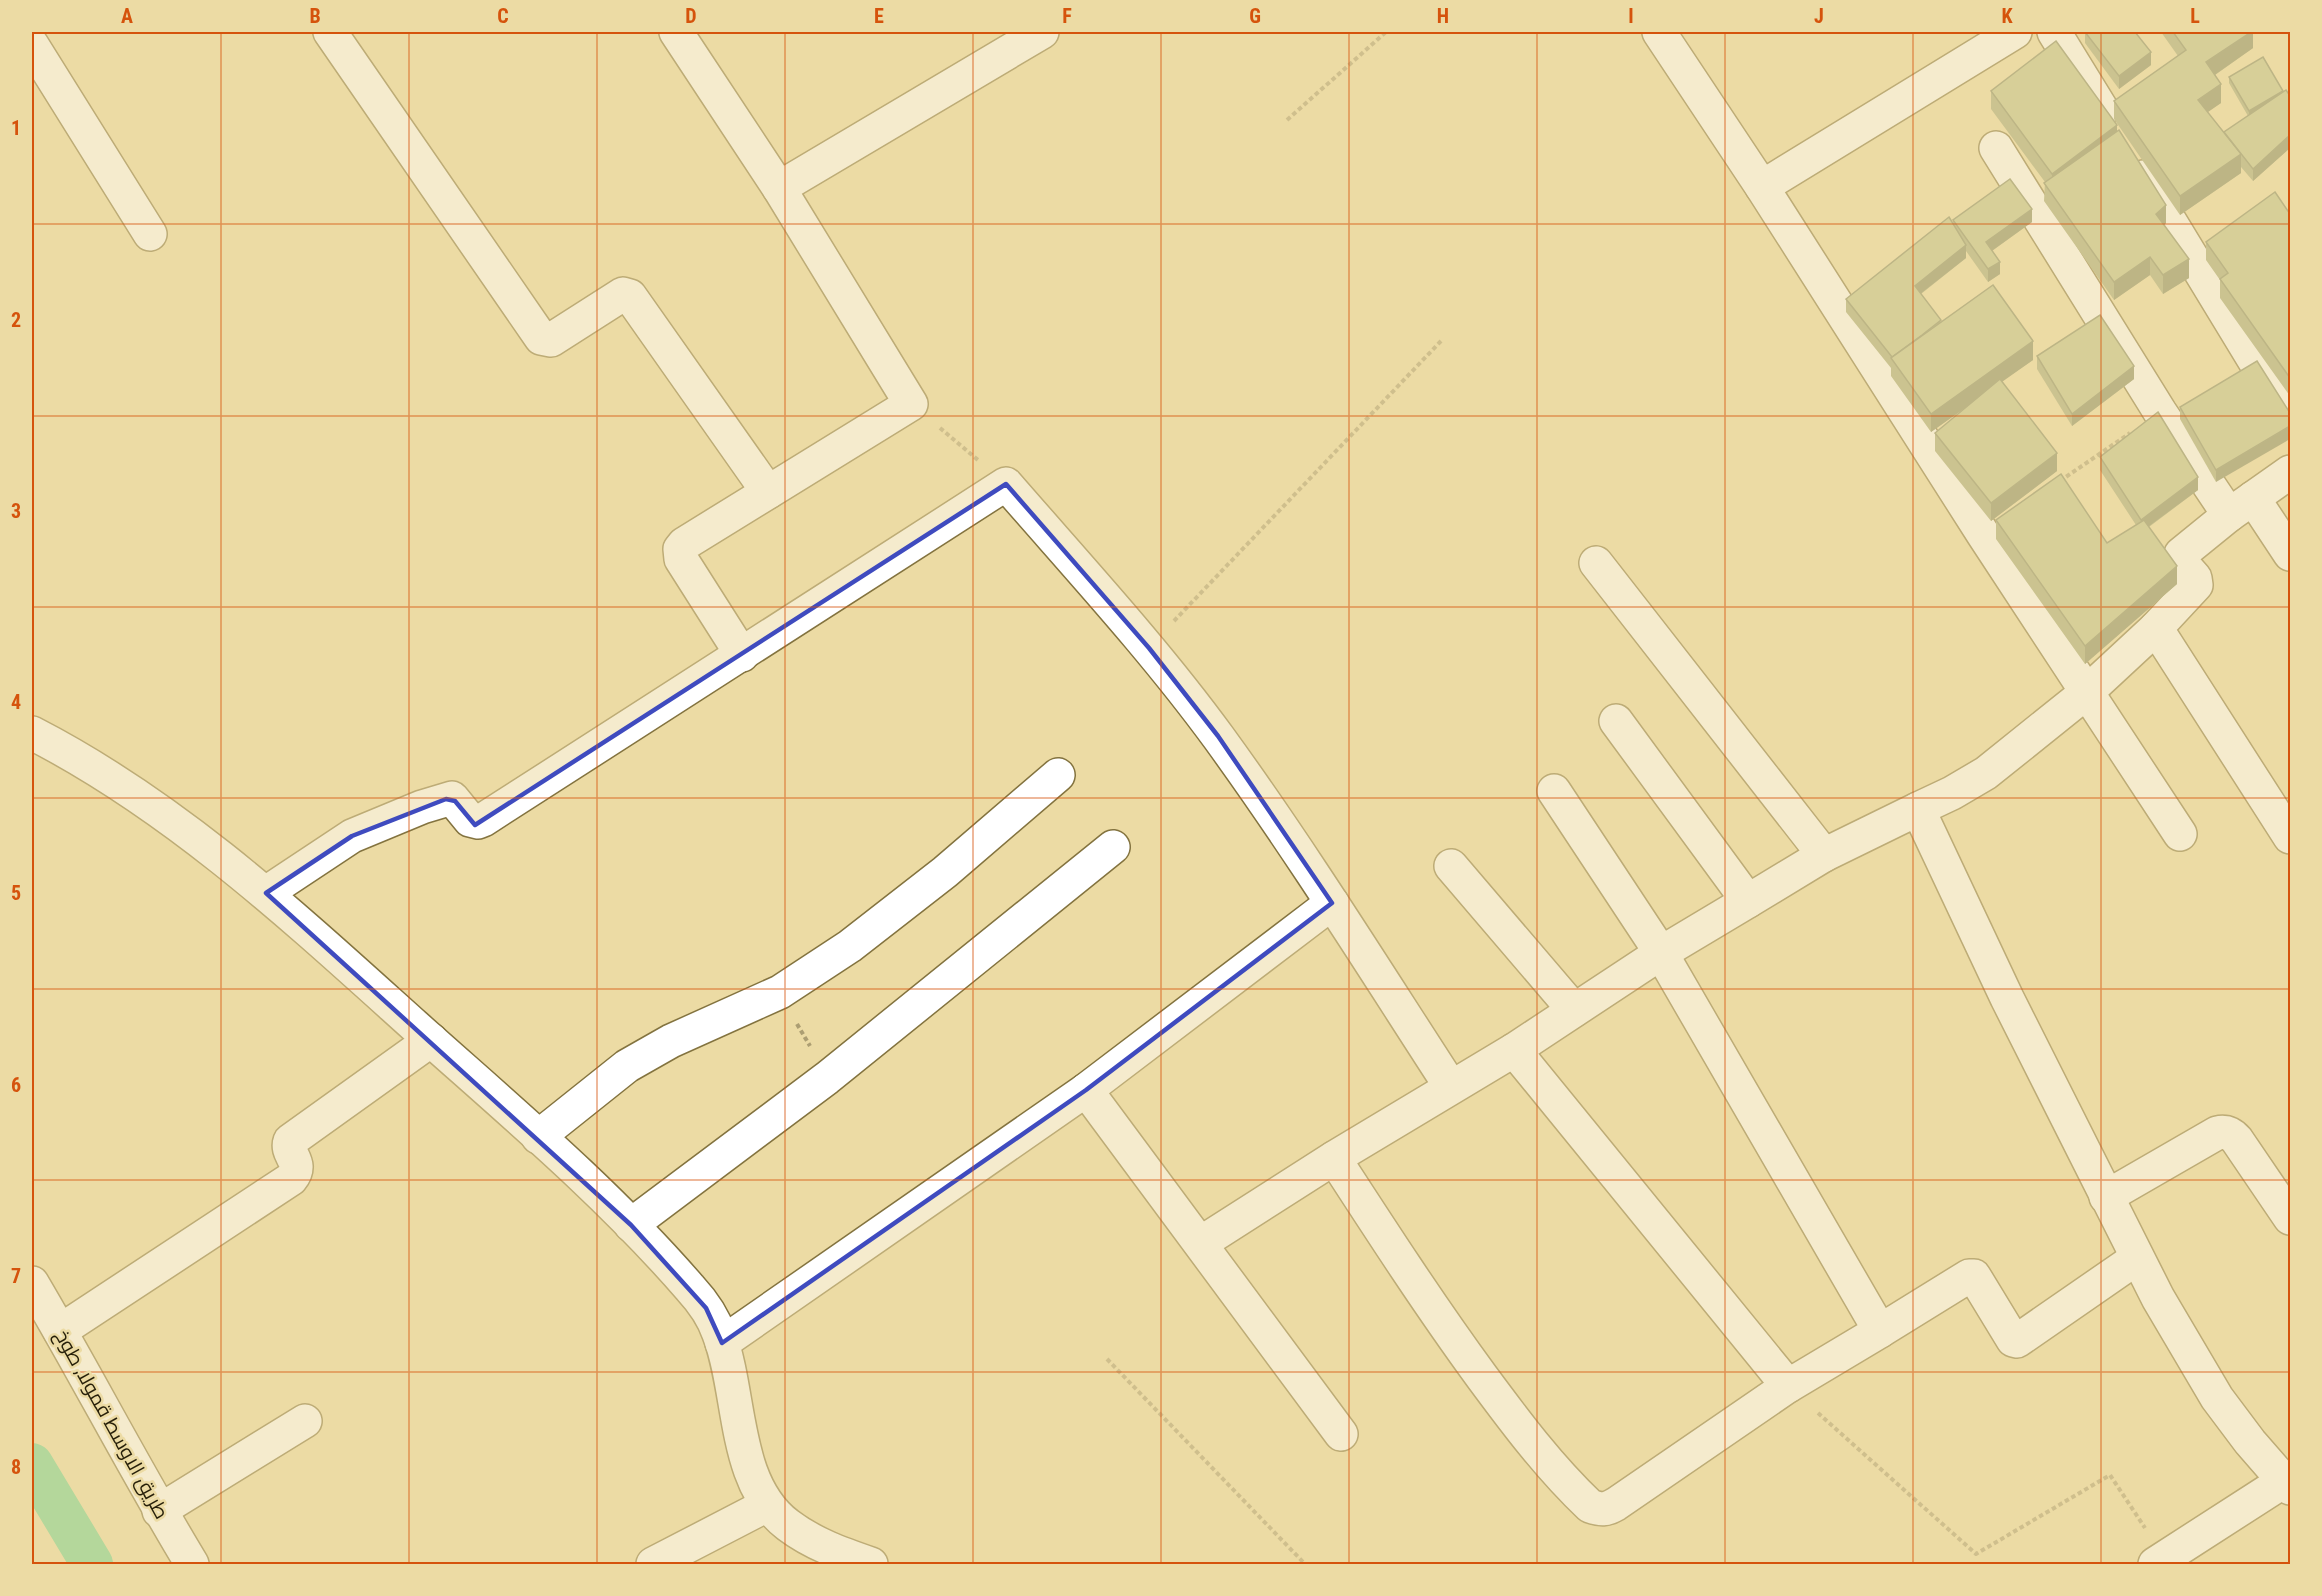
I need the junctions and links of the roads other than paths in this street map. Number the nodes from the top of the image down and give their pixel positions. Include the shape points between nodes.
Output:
1 (330, 32) edge
2 (676, 32) edge
3 (1042, 32) edge
4 (1659, 32) edge
5 (2015, 32) edge
6 (2054, 32) edge
7 (32, 45) edge
8 (1996, 148) dead end
9 (1762, 187) junction
10 (779, 188) junction
11 (150, 234) dead end
12 (2290, 419) edge
13 (2290, 472) edge
14 (768, 492) junction
15 (2241, 506) junction
16 (2290, 554) edge
17 (1596, 562) dead end
18 (2156, 628) junction
19 (742, 655) junction
20 (2087, 692) junction
21 (1616, 721) dead end
22 (32, 733) edge
23 (1058, 775) dead end
24 (1554, 791) dead end
25 (1918, 809) junction
26 (2181, 834) dead end
27 (2290, 837) edge
28 (1113, 847) dead end
29 (1824, 855) junction
30 (1451, 866) dead end
31 (266, 893) junction
32 (1748, 901) junction
33 (1332, 903) junction
34 (1661, 953) junction
35 (1574, 1010) junction
36 (431, 1040) junction
37 (1514, 1050) junction
38 (1451, 1087) junction
39 (1086, 1090) junction
40 (538, 1137) junction
41 (1334, 1158) junction
42 (2106, 1197) junction
43 (2290, 1218) edge
44 (631, 1225) junction
45 (1201, 1243) junction
46 (2137, 1258) junction
47 (32, 1283) edge
48 (60, 1331) junction
49 (1880, 1331) junction
50 (722, 1343) junction
51 (1788, 1386) junction
52 (304, 1421) dead end
53 (1341, 1434) dead end
54 (2288, 1482) edge
55 (767, 1505) junction
56 (159, 1511) junction
57 (2160, 1562) edge
58 (192, 1564) edge
59 (652, 1564) edge
60 (871, 1564) edge

1 - 14 street via 541,338 551,340 623,294 630,296
2 - 10 street
3 - 10 street
4 - 9 street
5 - 9 street
6 - 12 street
7 - 11 street
8 - 15 street via 2160,412
9 - 20 street
10 - 14 street via 911,404
13 - 15 street
14 - 19 street via 684,544 679,553
15 - 16 street
15 - 18 street via 2181,554 2180,561 2195,578 2196,585
17 - 29 street
18 - 20 street
18 - 27 street
19 - 31 street via 478,822 470,820 452,798 438,801 352,836
19 - 33 street via 1006,484 1149,648 1218,736
20 - 25 street via 1986,773
20 - 26 street
21 - 32 street
22 - 31 street via 112,777
23 - 40 street via 945,872 850,946 780,992 634,1062
24 - 34 street
25 - 29 street
25 - 42 street
28 - 44 street via 827,1078
29 - 32 street
30 - 35 street
31 - 36 street
32 - 34 street
33 - 38 street
33 - 39 street
34 - 35 street
34 - 49 street
35 - 37 street
36 - 40 street
36 - 48 street via 290,1141 288,1147 296,1162 291,1179
37 - 38 street
37 - 51 street
38 - 41 street
39 - 45 street
39 - 50 street
40 - 44 street
41 - 45 street
41 - 51 street via 1472,1363 1549,1464 1590,1506 1607,1510
42 - 43 street via 2225,1131 2237,1140
42 - 46 street
44 - 50 street via 706,1308
45 - 53 street
46 - 49 street via 2017,1341 1974,1276
46 - 54 street via 2217,1398 2250,1442
47 - 48 street, طريق الاوسط قمولا, طوخ
48 - 56 street, طريق الاوسط قمولا, طوخ
49 - 51 street
50 - 55 street via 744,1448
52 - 56 street
54 - 57 street
55 - 59 street
55 - 60 street via 810,1540
56 - 58 street, طريق الاوسط قمولا, طوخ

